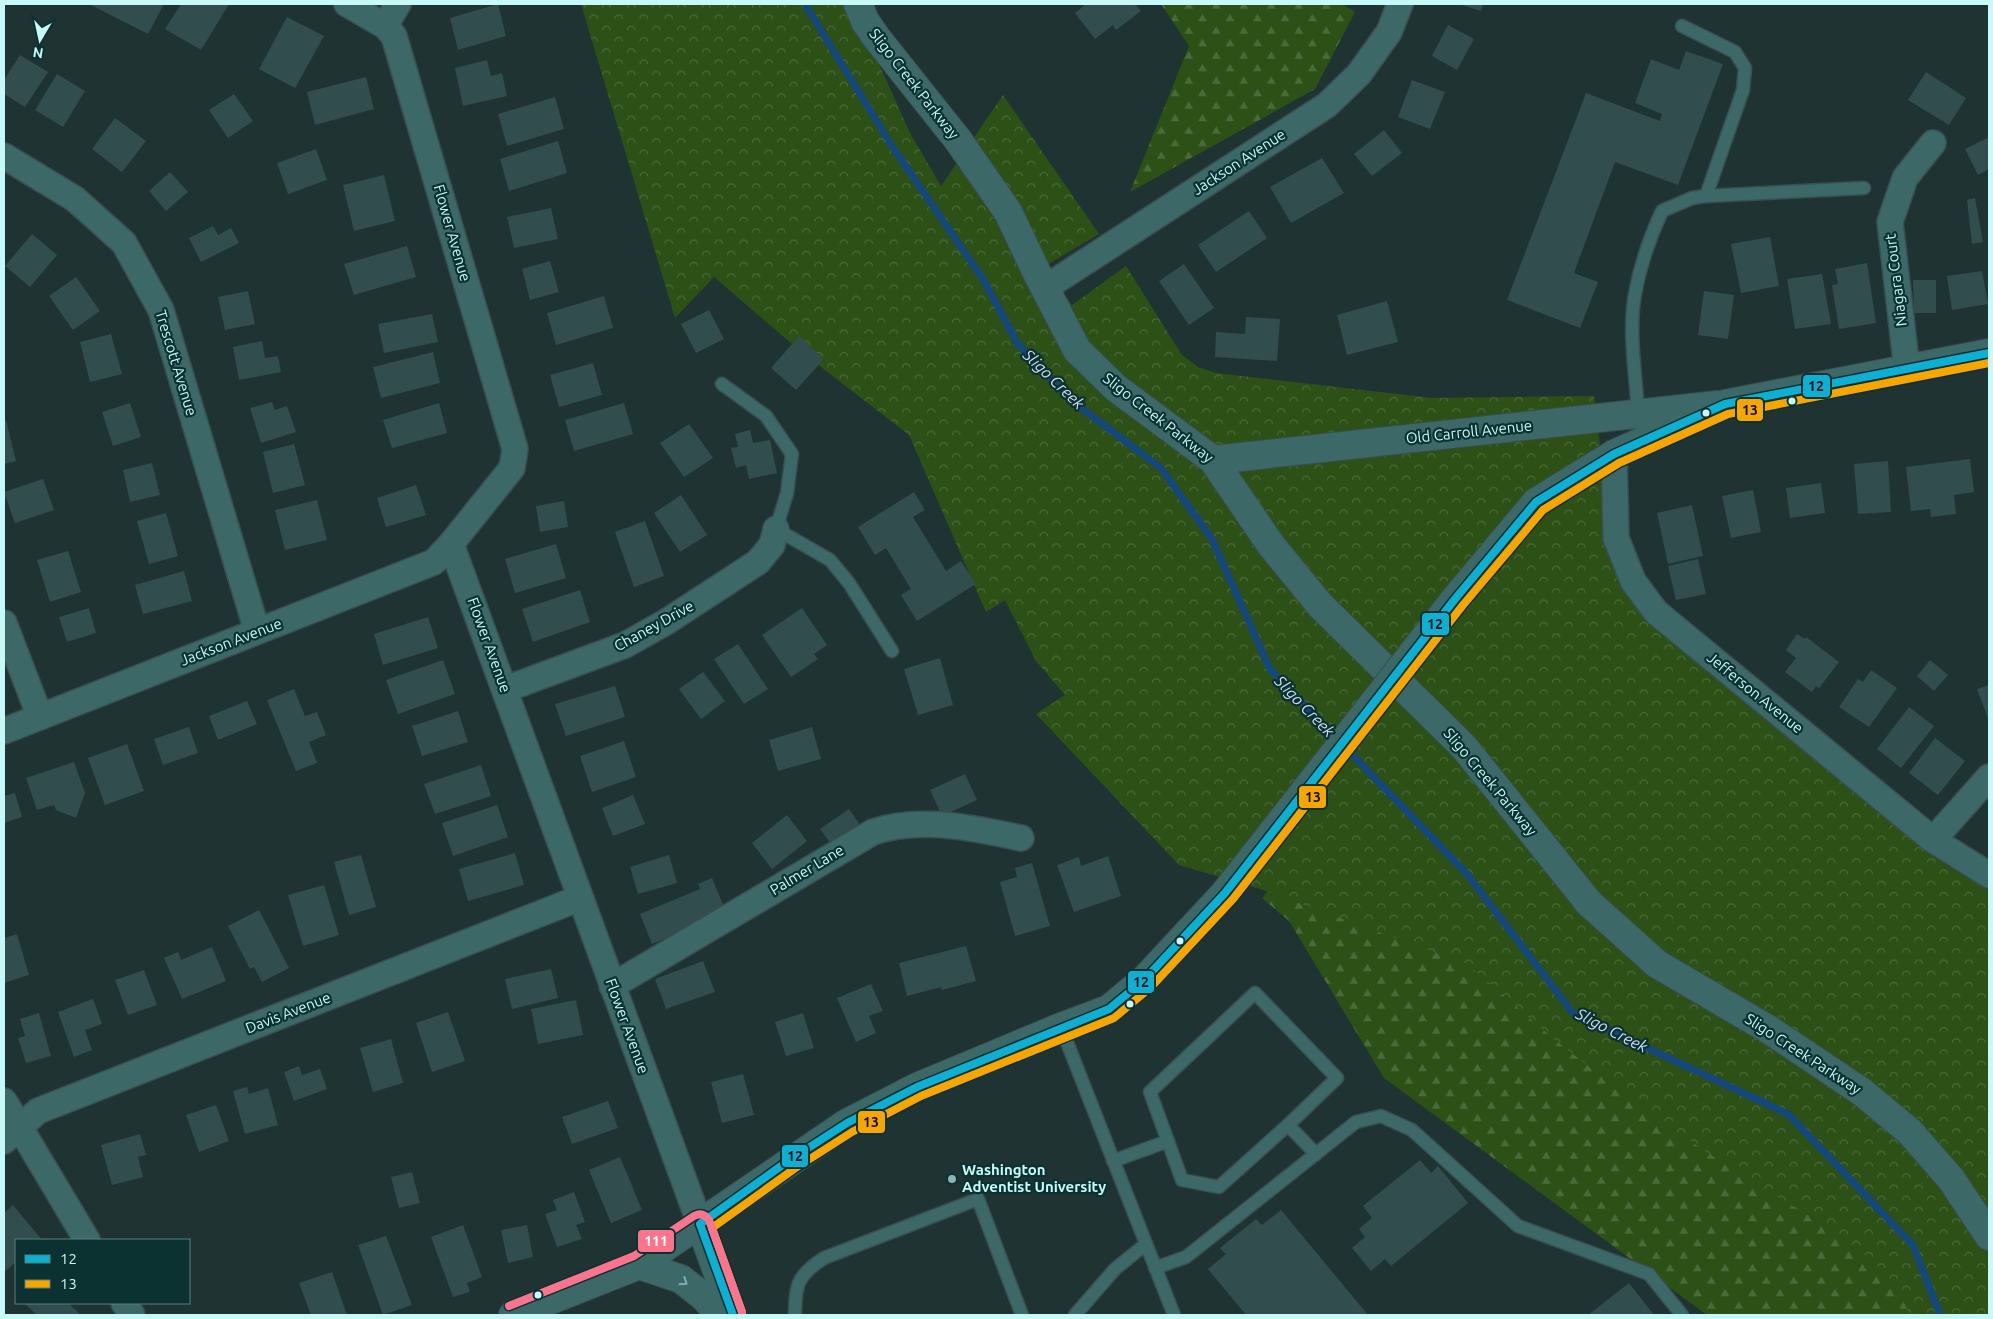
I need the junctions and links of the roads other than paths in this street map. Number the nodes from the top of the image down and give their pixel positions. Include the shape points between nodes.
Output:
1 (347, 4) edge
2 (398, 4) edge
3 (858, 4) edge
4 (1400, 4) edge
5 (385, 26) junction
6 (1682, 26) dead end
7 (1933, 143) dead end
8 (4, 156) edge
9 (1864, 188) dead end
10 (1706, 196) junction
11 (1045, 288) junction
12 (1989, 353) edge
13 (1907, 370) junction
14 (722, 384) dead end
15 (1725, 404) junction
16 (1638, 413) junction
17 (1614, 454) junction
18 (1213, 460) junction
19 (776, 529) junction
20 (451, 544) junction
21 (4, 623) edge
22 (257, 631) junction
23 (892, 651) dead end
24 (506, 689) junction
25 (40, 717) junction
26 (4, 731) edge
27 (1989, 777) edge
28 (1021, 838) dead end
29 (1933, 840) junction
30 (1989, 875) edge
31 (580, 898) junction
32 (612, 986) junction
33 (1061, 1027) junction
34 (4, 1101) edge
35 (1288, 1125) junction
36 (12, 1134) edge
37 (1168, 1141) junction
38 (1316, 1154) junction
39 (1113, 1161) junction
40 (700, 1224) junction
41 (1989, 1236) edge
42 (86, 1239) edge
43 (1146, 1244) junction
44 (639, 1265) junction
45 (1155, 1268) junction
46 (125, 1304) edge
47 (132, 1315) edge
48 (512, 1315) edge
49 (720, 1315) edge
50 (733, 1315) edge
51 (795, 1315) edge
52 (1022, 1315) edge
53 (1074, 1315) edge
54 (1174, 1315) edge
55 (1682, 1315) edge

1 - 5 street, Flower Avenue
2 - 5 street
3 - 11 street, Sligo Creek Parkway via 876,37 958,140 1008,212
4 - 11 street, Jackson Avenue via 1389,32 1359,74 1327,105
5 - 20 street, Flower Avenue via 394,36 516,449 512,468
6 - 10 lane via 1735,52 1745,68 1743,90
7 - 13 street, Niagara Court via 1905,178 1890,222
8 - 22 street, Trescott Avenue via 75,199 124,242 152,293 160,310
9 - 10 lane
10 - 16 lane via 1692,198 1662,211 1651,236 1635,295 1633,329
11 - 18 street, Sligo Creek Parkway via 1077,350 1116,388
12 - 13 street
13 - 15 street
14 - 19 lane via 766,416 792,454 788,493
15 - 16 street, Old Carroll Avenue
15 - 17 street
16 - 18 street, Old Carroll Avenue
17 - 29 street, Jefferson Avenue via 1616,538 1634,582 1656,612
17 - 33 street, bridge via 1536,502 1455,599 1225,893 1145,979 1109,1009
18 - 41 street, Sligo Creek Parkway via 1271,545 1320,605 1464,747 1589,903 1657,964 1768,1029 1862,1092 1916,1139 1951,1179
19 - 23 lane via 830,560 849,583
19 - 24 street, Chaney Drive via 772,545 758,562 666,622 625,645
20 - 22 street, Jackson Avenue via 434,562
20 - 24 street, Flower Avenue
21 - 25 street
22 - 25 street, Jackson Avenue
24 - 31 street, Flower Avenue
25 - 26 street, Jackson Avenue
27 - 29 street
28 - 32 street, Palmer Lane via 990,831 908,824 873,832
29 - 30 street, Jefferson Avenue
31 - 32 street, Flower Avenue
31 - 36 street, Davis Avenue via 38,1111
32 - 40 street, Flower Avenue
33 - 39 lane
33 - 40 street via 916,1087 847,1123
34 - 36 street
35 - 37 lane via 1219,1187 1182,1180
35 - 37 lane via 1337,1078 1255,993 1150,1092
35 - 38 lane
36 - 42 street
37 - 39 lane
38 - 45 lane via 1186,1257
38 - 55 lane via 1356,1122 1381,1116 1412,1130 1518,1226 1649,1274
39 - 43 lane
40 - 44 street
40 - 50 street, Flower Avenue
43 - 45 lane
43 - 53 lane via 1115,1269
44 - 48 street
44 -> 49 street via 681,1279
45 - 54 lane
46 - 47 street
51 - 52 lane via 795,1295 805,1271 824,1258 978,1199

